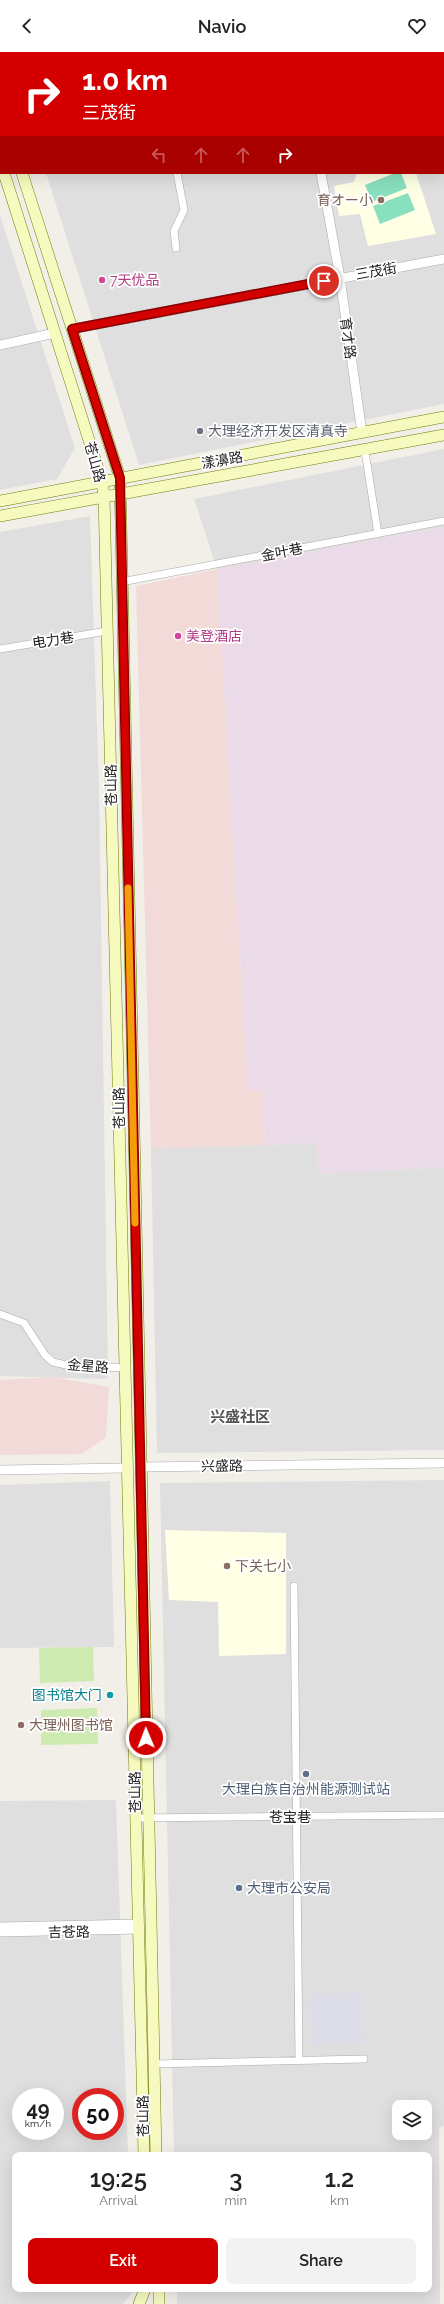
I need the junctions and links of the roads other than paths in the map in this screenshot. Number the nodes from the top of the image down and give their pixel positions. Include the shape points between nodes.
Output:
1 (4, 174) edge
2 (22, 174) edge
3 (177, 174) edge
4 (321, 174) edge
5 (176, 248) dead end
6 (444, 259) edge
7 (340, 278) junction
8 (72, 329) junction
9 (55, 333) junction
10 (0, 345) edge
11 (444, 417) edge
12 (362, 433) junction
13 (444, 435) edge
14 (365, 451) junction
15 (120, 478) junction
16 (102, 481) junction
17 (119, 494) junction
18 (104, 496) junction
19 (0, 500) edge
20 (0, 516) edge
21 (444, 521) edge
22 (378, 534) junction
23 (121, 582) junction
24 (107, 631) junction
25 (0, 648) edge
26 (0, 1314) edge
27 (125, 1368) junction
28 (444, 1463) edge
29 (140, 1467) junction
30 (127, 1468) junction
31 (0, 1470) edge
32 (294, 1586) dead end
33 (444, 1815) edge
34 (136, 1818) junction
35 (148, 1818) junction
36 (296, 1818) junction
37 (0, 1926) edge
38 (139, 1927) junction
39 (0, 1933) edge
40 (364, 2059) dead end
41 (299, 2060) junction
42 (154, 2064) junction
43 (144, 2152) edge
44 (156, 2152) edge
45 (145, 2292) edge
46 (146, 2292) edge
47 (159, 2295) edge
48 (139, 2304) edge
49 (148, 2304) edge
50 (164, 2304) edge

1 - 9 main road, 苍山路
2 - 8 main road, 苍山路
3 - 5 street via 184,210 174,231
4 - 7 street, 育才路
6 - 7 street, 三茂街
7 - 8 street, 三茂街
7 - 12 street, 育才路
8 - 15 main road, 苍山路
9 - 10 street
9 - 16 main road, 苍山路
11 - 12 main road, 漾濞路
12 - 15 main road, 漾濞路
13 - 14 main road, 漾濞路
14 - 17 main road, 漾濞路
14 - 22 street
15 - 16 main road, 漾濞路
15 - 17 main road, 苍山路
16 - 18 main road, 苍山路
16 - 19 main road, 漾濞路
17 - 18 main road, 漾濞路
17 - 23 main road, 苍山路
18 - 20 main road, 漾濞路
18 - 24 main road, 苍山路
21 - 22 street, 金叶巷
22 - 23 street, 金叶巷
23 - 29 main road, 苍山路
24 - 25 street, 电力巷
24 - 27 main road, 苍山路
26 - 27 street, 金星路 via 24,1323 45,1355 53,1362
27 - 30 main road, 苍山路
28 - 29 street, 兴盛路
29 - 30 main road, 兴盛路
29 - 35 main road, 苍山路
30 - 31 street, 兴盛路
30 - 34 main road, 苍山路
32 - 36 street
33 - 36 street, 苍宝巷
34 - 35 street, 苍宝巷
34 - 38 main road, 苍山路
35 - 36 street, 苍宝巷
35 - 42 main road, 苍山路
36 - 41 street
37 - 38 street, 吉苍路
38 - 39 street, 吉苍路
38 - 43 main road, 苍山路
40 - 41 street
41 - 42 street
42 - 44 main road, 苍山路
45 - 48 main road
46 - 49 main road
47 - 50 main road

